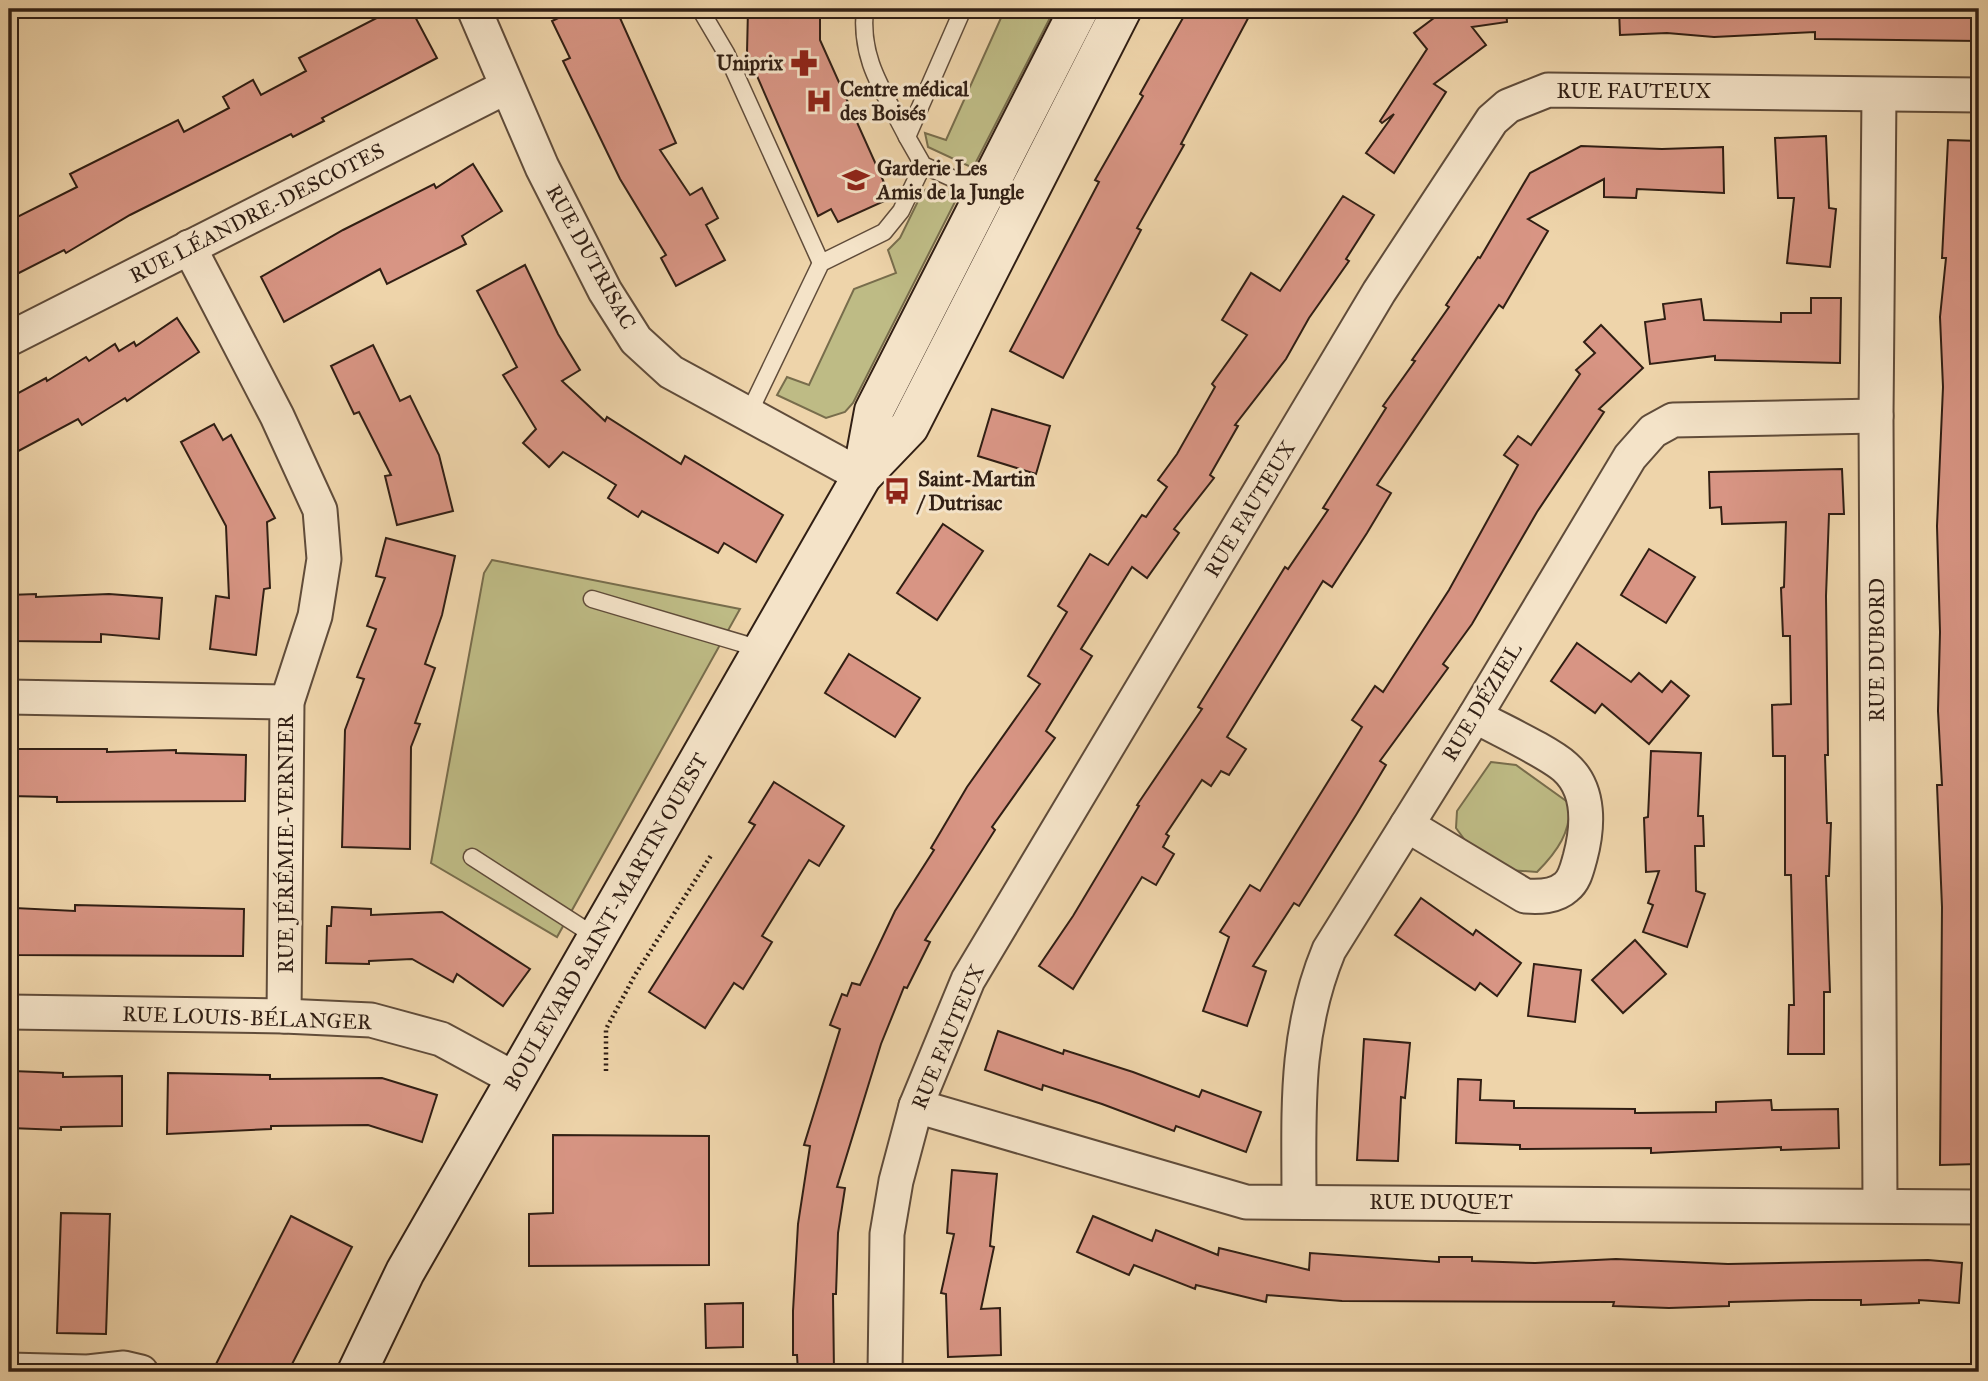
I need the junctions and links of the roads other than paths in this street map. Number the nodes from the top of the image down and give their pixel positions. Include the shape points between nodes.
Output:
1 (474, 9) edge
2 (700, 9) edge
3 (865, 9) edge
4 (963, 9) edge
5 (1079, 9) edge
6 (1122, 9) edge
7 (506, 87) junction
8 (1879, 95) junction
9 (1979, 96) edge
10 (907, 137) junction
11 (923, 165) junction
12 (985, 193) junction
13 (189, 247) junction
14 (821, 263) junction
15 (9, 339) edge
16 (748, 415) junction
17 (1876, 416) junction
18 (862, 476) junction
19 (592, 600) dead end
20 (764, 650) junction
21 (9, 697) edge
22 (287, 702) junction
23 (1475, 716) junction
24 (1407, 825) junction
25 (472, 857) dead end
26 (598, 938) junction
27 (9, 1012) edge
28 (284, 1016) junction
29 (515, 1079) junction
30 (916, 1106) junction
31 (1298, 1201) junction
32 (1880, 1205) junction
33 (1979, 1207) edge
34 (9, 1370) edge
35 (141, 1372) edge
36 (357, 1372) edge
37 (886, 1372) edge

1 - 7 street, RUE DUTRISAC
2 - 14 lane via 726,53
3 - 10 lane via 866,55
4 - 10 lane
5 - 12 main road, BOULEVARD SAINT-MARTIN OUEST
6 - 18 main road, BOULEVARD SAINT-MARTIN OUEST via 909,427
7 - 13 street, RUE LÉANDRE-DESCOTES
7 - 16 street, RUE DUTRISAC via 542,167 629,331 671,372
8 - 9 street, RUE FAUTEUX
8 - 17 street, RUE DUBORD
8 - 30 street, RUE FAUTEUX via 1548,90 1508,106 1492,120 1379,292 968,980
10 - 11 lane
11 - 12 lane
11 - 14 lane via 901,211 884,232
12 - 18 main road, BOULEVARD SAINT-MARTIN OUEST via 874,411
13 - 15 street, RUE LÉANDRE-DESCOTES
13 - 22 street, RUE JÉRÉMIE-VERNIER via 320,510 324,559 317,604
14 - 16 lane
16 - 18 street, RUE DUTRISAC
17 - 23 street, RUE DÉZIEL via 1693,418 1673,420 1653,431 1630,457
17 - 32 street, RUE DUBORD
18 - 20 main road, BOULEVARD SAINT-MARTIN OUEST
19 - 20 lane
20 - 26 main road, BOULEVARD SAINT-MARTIN OUEST
21 - 22 street
22 - 28 street, RUE JÉRÉMIE-VERNIER
23 - 24 street, RUE DÉZIEL
23 - 24 street via 1565,767 1579,789 1586,809 1586,837 1574,878 1554,894 1525,896
24 - 31 street, RUE DÉZIEL via 1329,950 1313,989 1303,1040
25 - 26 lane
26 - 29 main road, BOULEVARD SAINT-MARTIN OUEST
27 - 28 street, RUE LOUIS-BÉLANGER
28 - 29 street, RUE LOUIS-BÉLANGER via 371,1020 407,1027 441,1039
29 - 36 main road, BOULEVARD SAINT-MARTIN OUEST via 396,1289
30 - 31 street, RUE DUQUET via 1246,1202
30 - 37 street, RUE FAUTEUX via 887,1234
31 - 32 street, RUE DUQUET
32 - 33 street, RUE DUQUET
34 - 35 street via 124,1368

